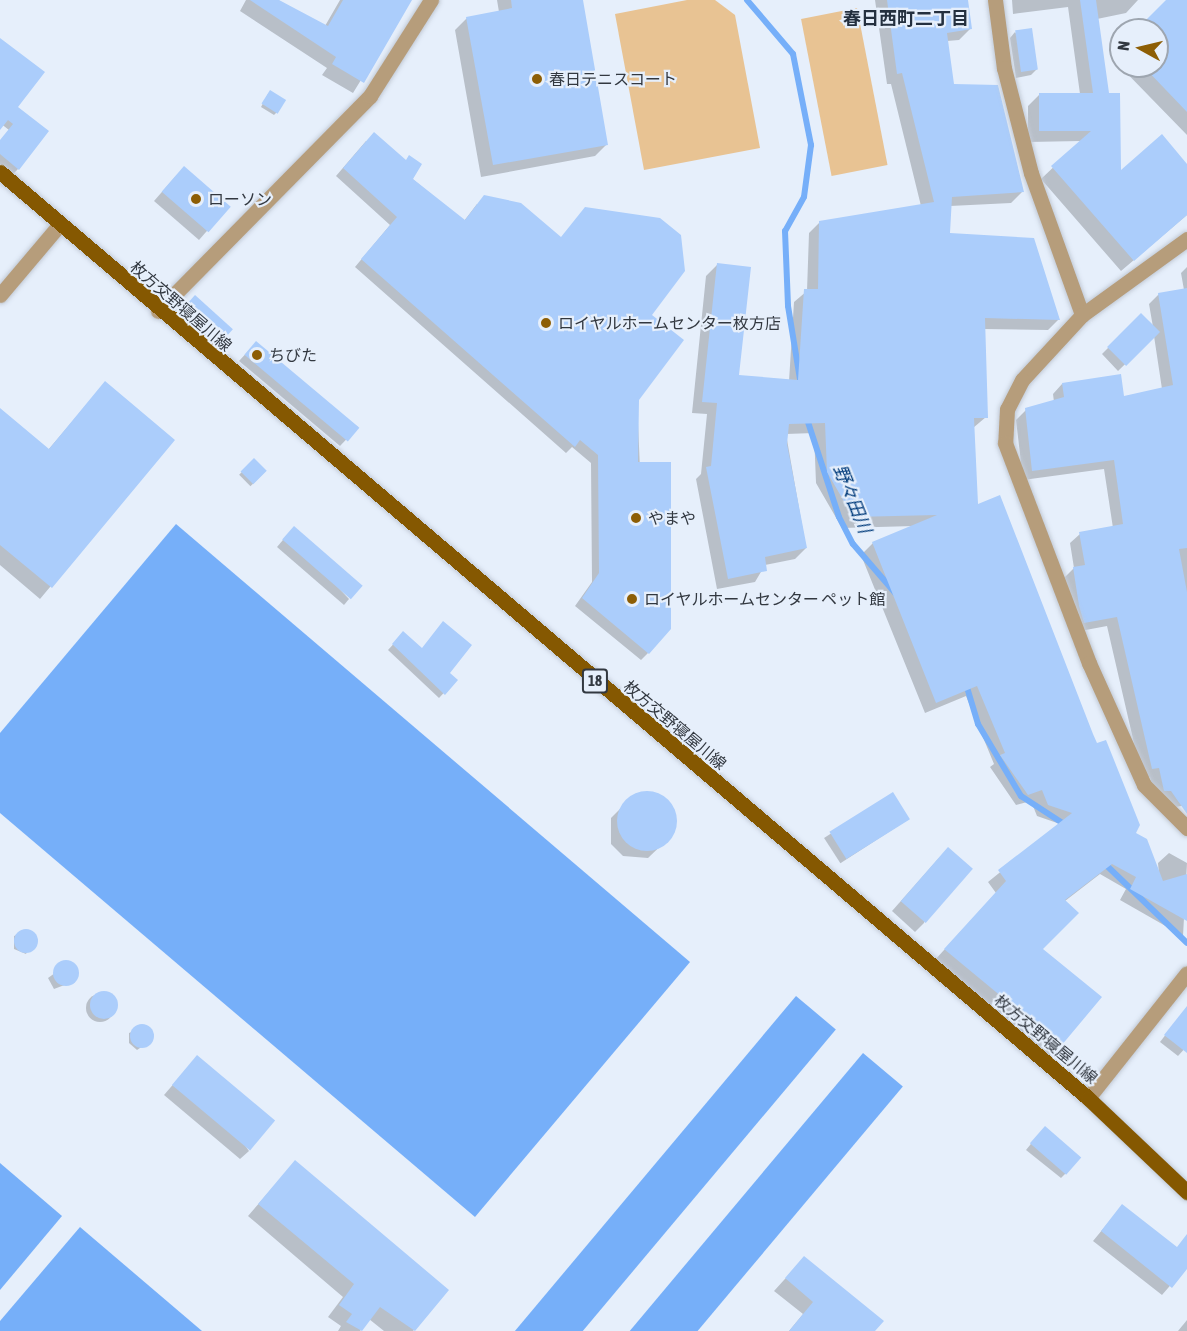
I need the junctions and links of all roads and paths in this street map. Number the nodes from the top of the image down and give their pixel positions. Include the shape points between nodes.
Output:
1 (431, 0) edge
2 (995, 0) edge
3 (0, 172) edge
4 (60, 224) junction
5 (1187, 239) edge
6 (0, 295) edge
7 (158, 311) junction
8 (1082, 315) junction
9 (1187, 828) edge
10 (1187, 973) edge
11 (1088, 1098) junction
12 (1187, 1192) edge

1 - 7 street via 370,96
2 - 8 street via 1004,68 1031,173
3 - 4 main road, 枚方交野寝屋川線 / 18
4 - 6 street
4 - 7 main road, 枚方交野寝屋川線 / 18
5 - 8 street
7 - 11 main road, 枚方交野寝屋川線 / 18
8 - 9 street via 1022,380 1007,409 1005,443 1089,663 1139,775
10 - 11 street
11 - 12 main road, 枚方交野寝屋川線 / 18

